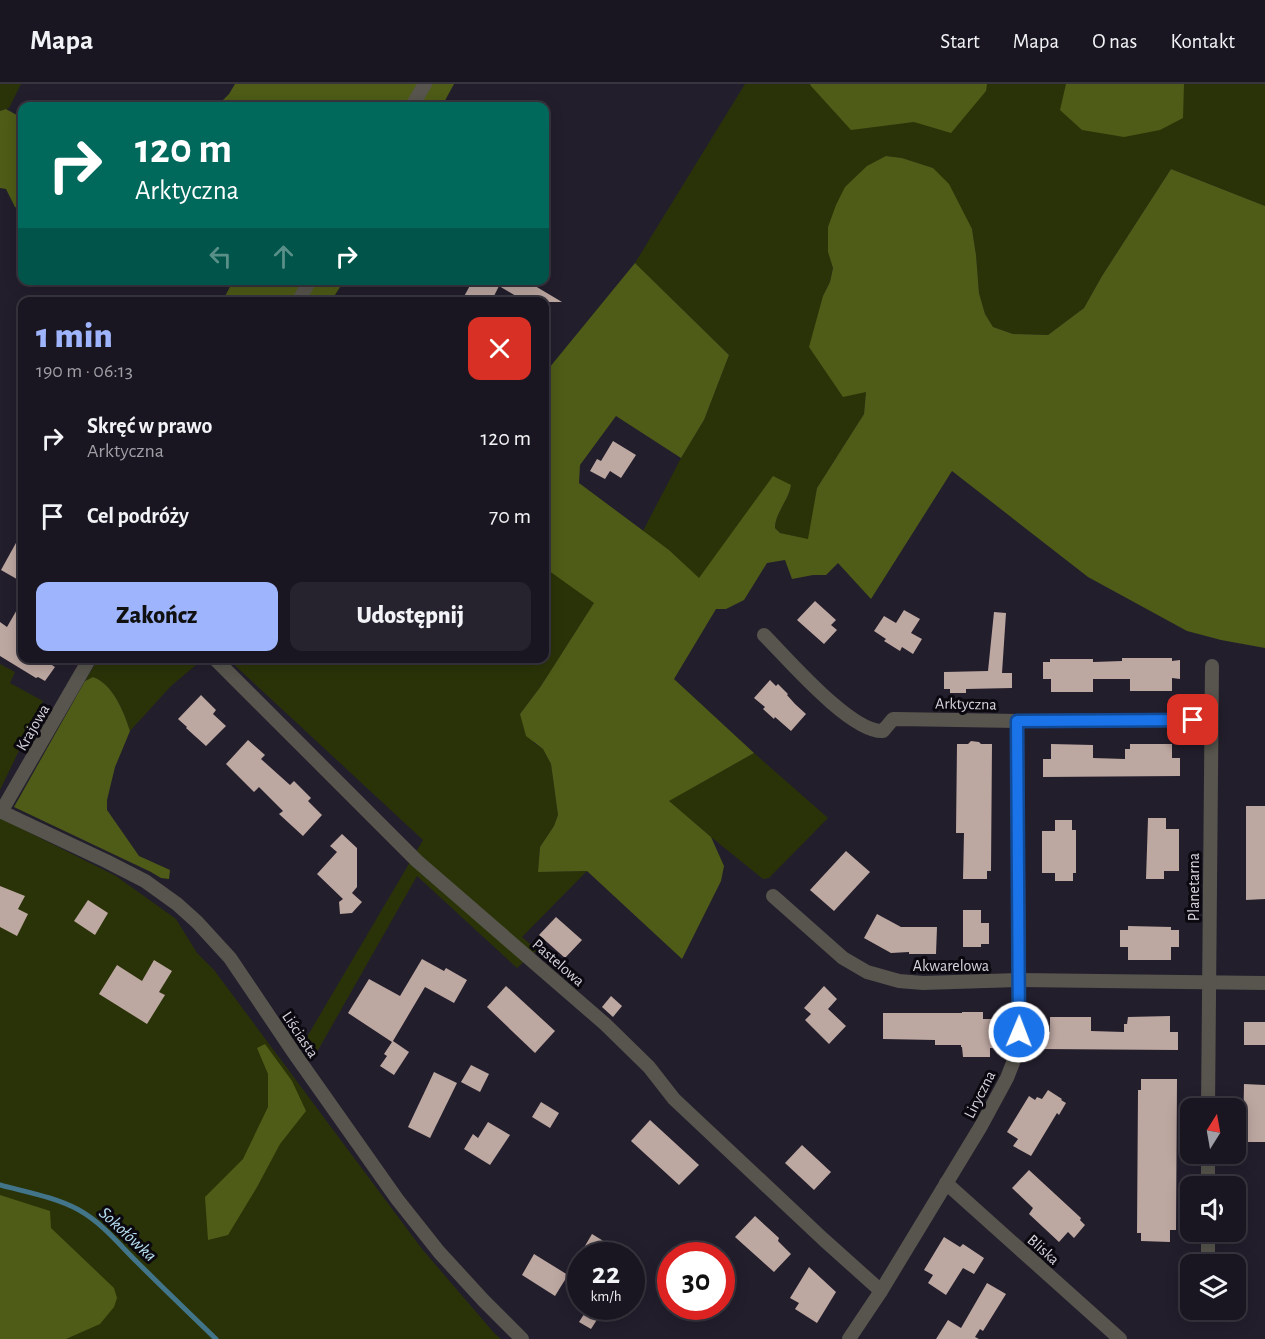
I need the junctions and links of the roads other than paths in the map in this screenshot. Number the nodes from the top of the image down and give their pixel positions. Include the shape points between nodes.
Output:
1 (425, 84) edge
2 (414, 102) edge
3 (764, 634) dead end
4 (87, 663) edge
5 (219, 663) edge
6 (1212, 666) dead end
7 (1211, 720) junction
8 (1017, 721) junction
9 (1, 812) edge
10 (773, 896) dead end
11 (1019, 980) junction
12 (1209, 983) junction
13 (1265, 983) edge
14 (1208, 1098) edge
15 (946, 1183) junction
16 (881, 1291) junction
17 (522, 1339) edge
18 (849, 1339) edge
19 (1120, 1339) edge

1 - 2 street
3 - 8 street, Arktyczna via 833,704 876,731 883,731 897,718
4 - 9 street, Krajowa
5 - 16 street, Pastelowa via 417,861 604,1024 649,1067 674,1099
6 - 7 street, Planetarna
7 - 8 street, Arktyczna
7 - 12 street, Planetarna
8 - 11 street, Liryczna
9 - 17 street, Liściasta via 145,881 197,922 230,958 397,1199 447,1260
10 - 11 street, Akwarelowa via 843,958 867,972 923,983
11 - 12 street, Akwarelowa
11 - 15 street, Liryczna via 1019,1032 1014,1060 981,1126
12 - 13 street, Akwarelowa
12 - 14 street, Planetarna
15 - 16 street, Liryczna
15 - 19 street, Bliska
16 - 18 street, Liryczna

